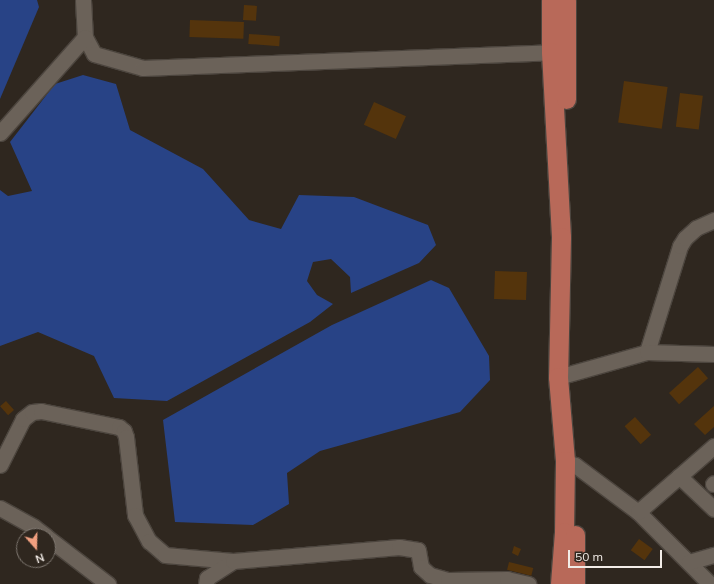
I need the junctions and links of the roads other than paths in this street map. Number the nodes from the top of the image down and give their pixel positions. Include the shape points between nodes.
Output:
1 (84, 0) edge
2 (550, 0) edge
3 (566, 0) edge
4 (85, 37) junction
5 (551, 52) junction
6 (0, 133) edge
7 (714, 220) edge
8 (647, 352) junction
9 (714, 354) edge
10 (564, 376) junction
11 (714, 446) edge
12 (570, 463) junction
13 (0, 465) edge
14 (679, 476) junction
15 (0, 508) edge
16 (714, 509) edge
17 (638, 512) junction
18 (35, 528) edge
19 (56, 544) edge
20 (714, 555) edge
21 (233, 561) junction
22 (689, 562) junction
23 (108, 584) edge
24 (206, 584) edge
25 (528, 584) edge
26 (560, 584) edge
27 (575, 584) edge
28 (710, 584) edge

1 - 4 street
2 - 5 main road
3 - 10 main road
4 - 5 street via 94,54 143,68
4 - 6 street
5 - 10 main road via 561,237
7 - 8 street via 696,228 680,246
8 - 9 street
8 - 10 street
10 - 12 main road
11 - 14 street
12 - 17 street
12 - 26 main road
12 - 27 main road
13 - 21 street via 23,419 32,412 41,411 119,427 126,437 136,515 149,541 165,555
14 - 16 street
14 - 17 street
15 - 18 street
17 - 22 street
19 - 23 street
20 - 22 street
21 - 24 street via 207,578
21 - 25 street via 399,547 418,550 421,567 430,575 448,580 507,579
22 - 28 street

